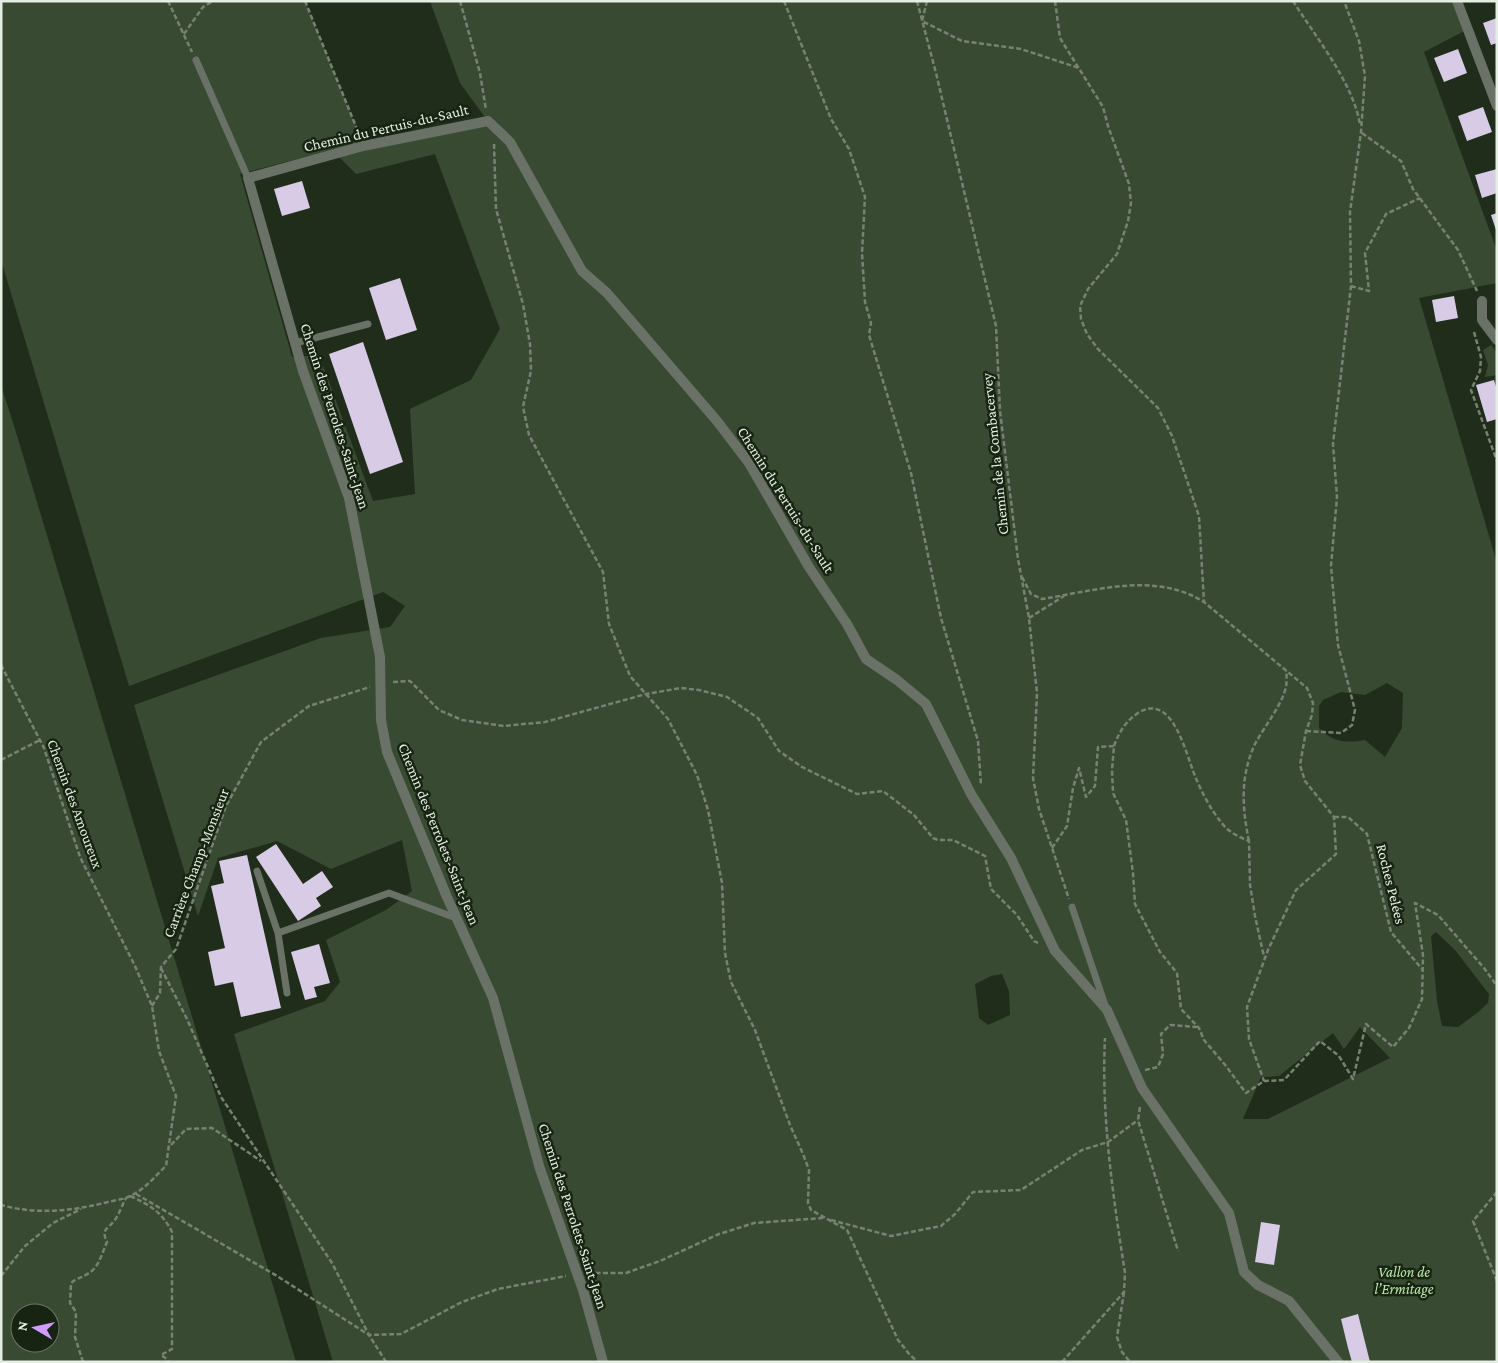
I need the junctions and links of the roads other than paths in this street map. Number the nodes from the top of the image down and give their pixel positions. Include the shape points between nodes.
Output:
1 (1457, 1) edge
2 (196, 60) road end
3 (1497, 106) edge
4 (248, 178) junction
5 (1482, 301) road end
6 (368, 324) dead end
7 (1497, 340) edge
8 (295, 344) junction
9 (256, 871) dead end
10 (1072, 907) road end
11 (456, 918) junction
12 (278, 933) junction
13 (287, 993) dead end
14 (1107, 1010) junction
15 (604, 1362) edge
16 (1338, 1362) edge

1 - 3 street
2 - 4 lane, Chemin des Perrolets-Saint-Jean
4 - 8 street, Chemin des Perrolets-Saint-Jean
4 - 14 street, Chemin du Pertuis-du-Sault via 363,146 488,120 510,142 582,271 614,301 717,420 749,463 866,659 926,704 971,794 1012,858 1055,951
5 - 7 street via 1482,320
6 - 8 lane
8 - 11 street, Chemin des Perrolets-Saint-Jean via 349,498 380,657 381,720 387,752
9 - 12 lane
10 - 14 lane, Chemin du Pertuis-du-Sault
11 - 12 lane via 389,893
11 - 15 street, Chemin des Perrolets-Saint-Jean via 492,998 540,1169
12 - 13 lane
14 - 16 street, Chemin du Pertuis-du-Sault via 1142,1088 1229,1213 1244,1272 1258,1285 1290,1301

